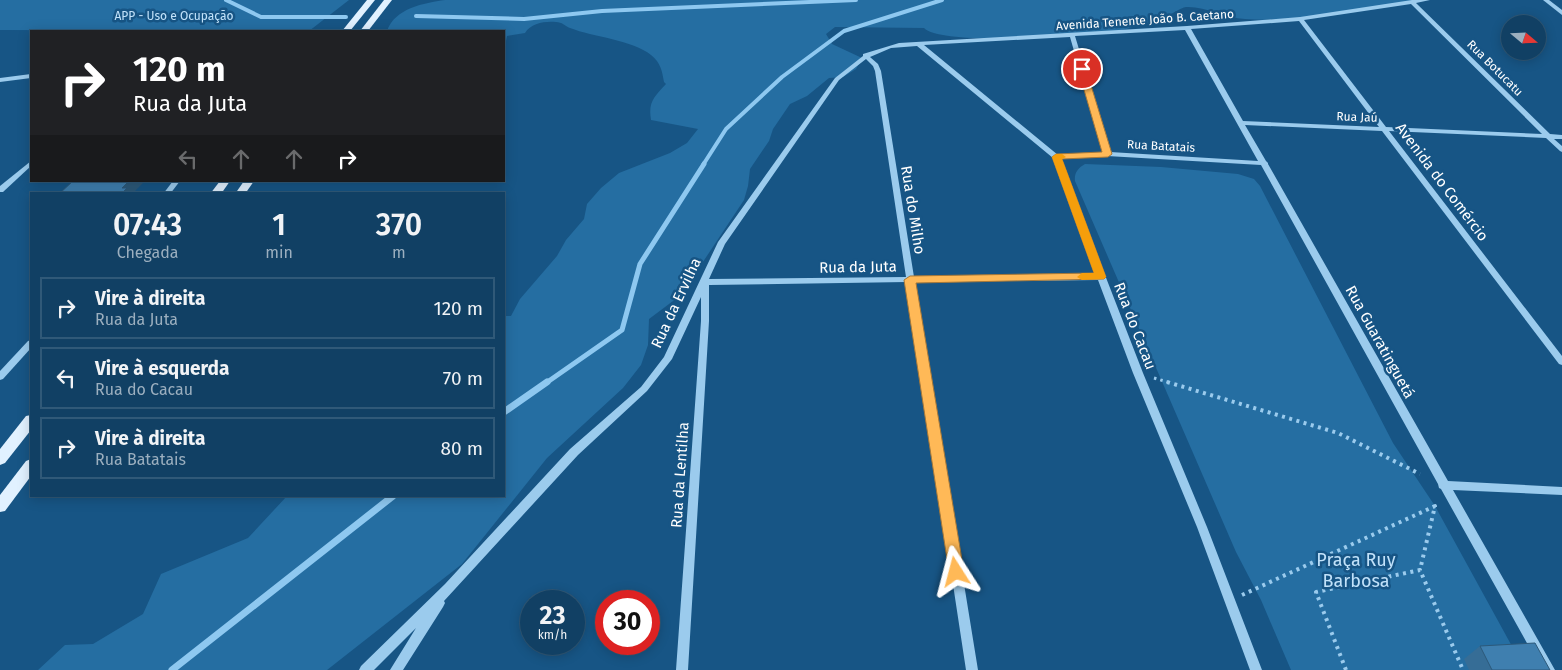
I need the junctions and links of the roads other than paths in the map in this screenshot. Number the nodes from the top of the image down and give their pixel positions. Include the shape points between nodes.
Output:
1 (371, 0) edge
2 (388, 0) edge
3 (1427, 0) edge
4 (1546, 0) edge
5 (1412, 2) junction
6 (1562, 13) edge
7 (1300, 19) junction
8 (1187, 28) junction
9 (347, 30) edge
10 (365, 30) edge
11 (1072, 35) junction
12 (919, 44) junction
13 (865, 55) junction
14 (30, 76) edge
15 (0, 81) edge
16 (1242, 124) junction
17 (1385, 129) junction
18 (1548, 137) junction
19 (1562, 137) edge
20 (1562, 150) edge
21 (1108, 154) junction
22 (1056, 157) junction
23 (1264, 164) junction
24 (30, 165) edge
25 (176, 182) edge
26 (224, 182) edge
27 (0, 190) edge
28 (168, 192) edge
29 (216, 192) edge
30 (1101, 277) junction
31 (910, 280) junction
32 (705, 282) junction
33 (30, 343) edge
34 (1562, 362) edge
35 (0, 377) edge
36 (30, 421) edge
37 (0, 459) edge
38 (30, 466) edge
39 (1443, 485) junction
40 (1562, 491) edge
41 (0, 506) edge
42 (449, 588) junction
43 (365, 670) edge
44 (396, 670) edge
45 (682, 670) edge
46 (972, 670) edge
47 (1256, 670) edge
48 (1549, 670) edge

1 - 9 main road
2 - 10 main road
3 - 5 street, Avenida Tenente João B. Caetano
4 - 6 street
5 - 7 street, Avenida Tenente João B. Caetano
5 - 18 street, Rua Botucatu
7 - 8 street, Avenida Tenente João B. Caetano
7 - 17 street, Avenida do Comércio
8 - 11 street, Avenida Tenente João B. Caetano
8 - 16 street, Rua Guaratinguetá
11 - 12 street, Avenida Tenente João B. Caetano
11 - 21 street
12 - 13 street, Avenida Tenente João B. Caetano via 882,48
12 - 22 street, Rua do Cacau
13 - 31 street, Rua do Milho via 878,71
13 - 32 street, Rua da Ervilha via 837,79 741,213 721,244
14 - 15 street
16 - 17 street, Rua Jaú
16 - 23 street, Rua Guaratinguetá
17 - 18 street, Rua Jaú
17 - 34 street, Avenida do Comércio
18 - 19 street, Rua Jaú
18 - 20 street, Rua Botucatu
21 - 22 street, Rua Batatais
21 - 23 street, Rua Batatais
22 - 30 street, Rua do Cacau
23 - 39 street, Rua Guaratinguetá
24 - 27 street
25 - 28 street
26 - 29 main road
30 - 31 street, Rua da Juta
30 - 47 street, Rua do Cacau
31 - 32 street, Rua da Juta
31 - 46 street, Rua do Milho
32 - 42 street, Rua da Ervilha via 668,359 644,389 574,452
32 - 45 street, Rua da Lentilha
33 - 35 street
36 - 37 main road
38 - 41 main road
39 - 40 street
39 - 48 street, Rua Guaratinguetá
42 - 43 street, Rua da Ervilha
42 - 44 street, Rua da Ervilha

